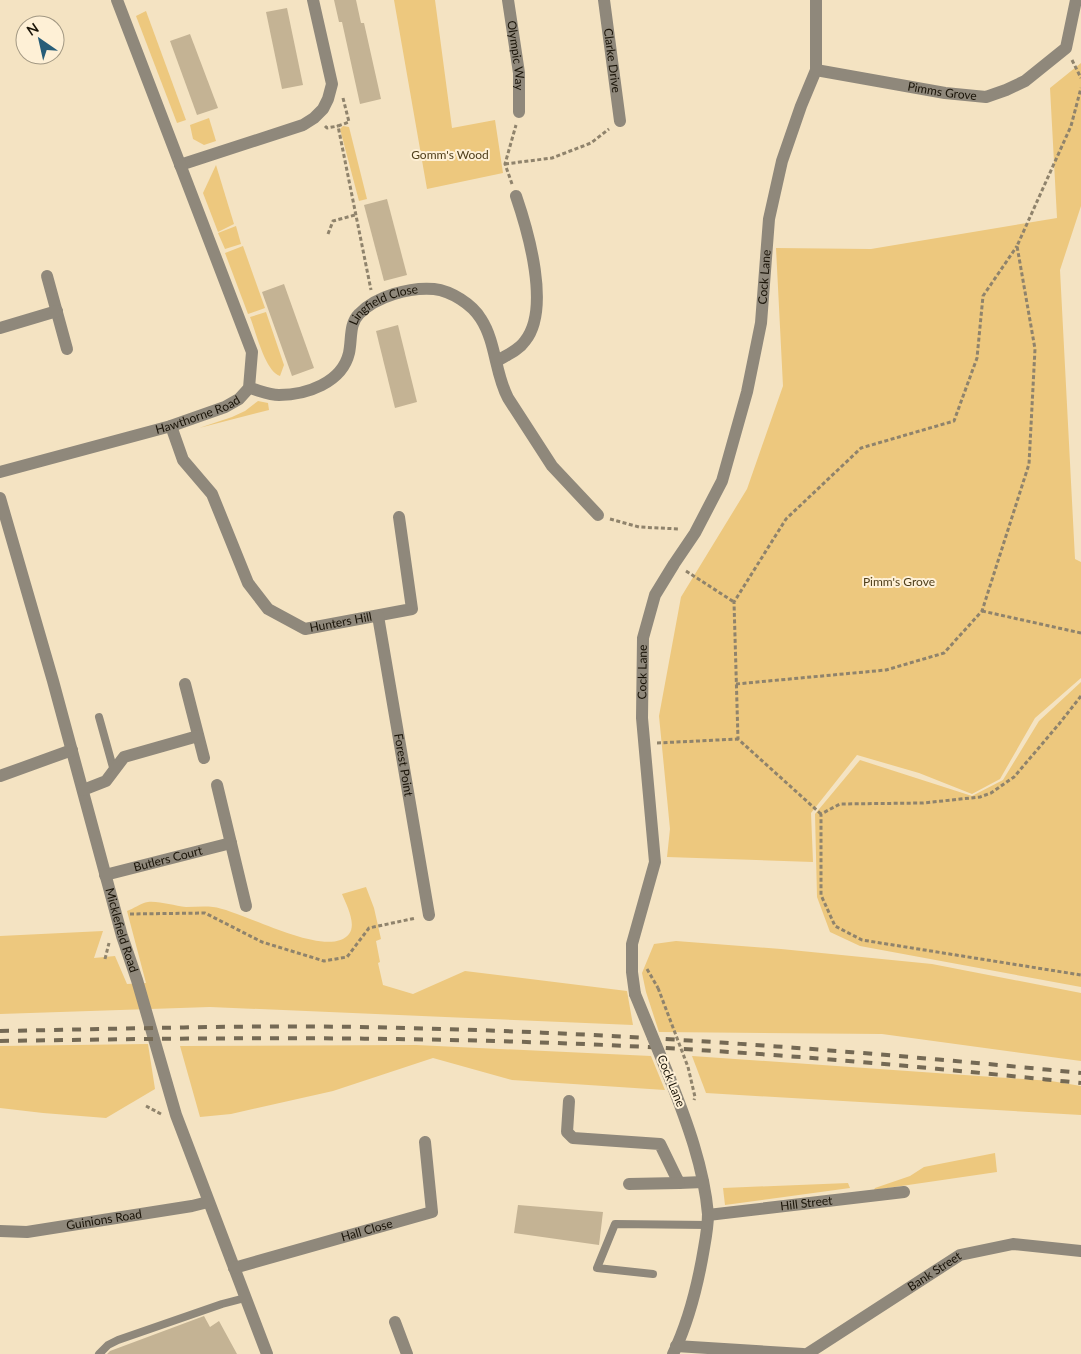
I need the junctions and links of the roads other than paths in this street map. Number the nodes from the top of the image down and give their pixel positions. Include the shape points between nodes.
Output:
1 (117, 0) edge
2 (313, 0) edge
3 (508, 0) edge
4 (604, 0) edge
5 (816, 0) edge
6 (1076, 0) edge
7 (816, 70) junction
8 (519, 112) road end
9 (620, 122) road end
10 (180, 164) junction
11 (516, 196) road end
12 (47, 276) dead end
13 (57, 311) junction
14 (0, 328) edge
15 (67, 349) dead end
16 (497, 361) junction
17 (249, 388) junction
18 (171, 426) junction
19 (0, 472) edge
20 (0, 498) edge
21 (598, 515) road end
22 (398, 517) dead end
23 (378, 616) junction
24 (185, 684) dead end
25 (99, 717) dead end
26 (198, 736) junction
27 (72, 750) junction
28 (204, 758) dead end
29 (114, 771) junction
30 (0, 776) edge
31 (217, 785) dead end
32 (83, 790) junction
33 (231, 843) junction
34 (105, 875) junction
35 (246, 906) dead end
36 (429, 915) road end
37 (569, 1101) dead end
38 (425, 1142) dead end
39 (703, 1182) junction
40 (679, 1183) junction
41 (629, 1184) dead end
42 (904, 1192) dead end
43 (208, 1202) junction
44 (708, 1220) junction
45 (0, 1231) edge
46 (1081, 1251) edge
47 (234, 1268) junction
48 (653, 1274) dead end
49 (245, 1298) junction
50 (395, 1322) dead end
51 (674, 1350) edge
52 (99, 1354) edge
53 (267, 1354) edge
54 (407, 1354) edge
55 (805, 1354) edge

1 - 10 street, Hawthorne Road
2 - 10 street via 332,84 323,109 303,125
3 - 8 street, Olympic Way via 519,73
4 - 9 street, Clarke Drive
5 - 7 street, Cock Lane
6 - 7 street, Pimms Grove via 1066,48 1024,81 986,97 944,93
7 - 39 street, Cock Lane, bridge via 782,161 769,219 761,323 722,481 695,533 656,594 643,638 642,718 655,862 632,944 632,972 635,994 686,1118
10 - 17 street, Hawthorne Road via 252,352
11 - 16 street via 536,270 536,306 527,340
12 - 13 street
13 - 14 street
13 - 15 street
16 - 17 street, Lingfield Close via 481,319 472,308 453,295 434,289 423,290 374,302 361,312 354,320 347,360 334,379 309,389 277,395
16 - 21 street, Lingfield Close via 502,386 533,438 552,466
17 - 18 street, Hawthorne Road via 225,407
18 - 19 street, Hawthorne Road
18 - 23 street, Hunters Hill via 183,460 212,494 248,583 268,609 306,629
20 - 27 street, Micklefield Road
22 - 23 street, Hunters Hill via 412,609
23 - 36 street, Forest Point
24 - 26 street
25 - 29 lane
26 - 28 street
26 - 29 street via 124,757
27 - 30 street
27 - 32 street, Micklefield Road
29 - 32 street via 106,781
31 - 33 street
32 - 34 street, Micklefield Road
33 - 34 street, Butlers Court
33 - 35 street
34 - 43 street, Micklefield Road via 176,1115
37 - 40 street via 568,1132 573,1138 660,1144
38 - 47 street, Hall Close via 432,1212
39 - 40 street
39 - 44 street, Cock Lane
40 - 41 street
42 - 44 street, Hill Street
43 - 45 street, Guinions Road via 27,1232
43 - 47 street, Micklefield Road
44 - 48 lane via 615,1224 598,1268
44 - 51 street, Cock Lane via 699,1283
46 - 55 street, Bank Street via 1013,1244 960,1255
47 - 49 street, Micklefield Road
49 - 52 lane via 118,1340
49 - 53 street, Micklefield Road
50 - 54 street
51 - 55 street

